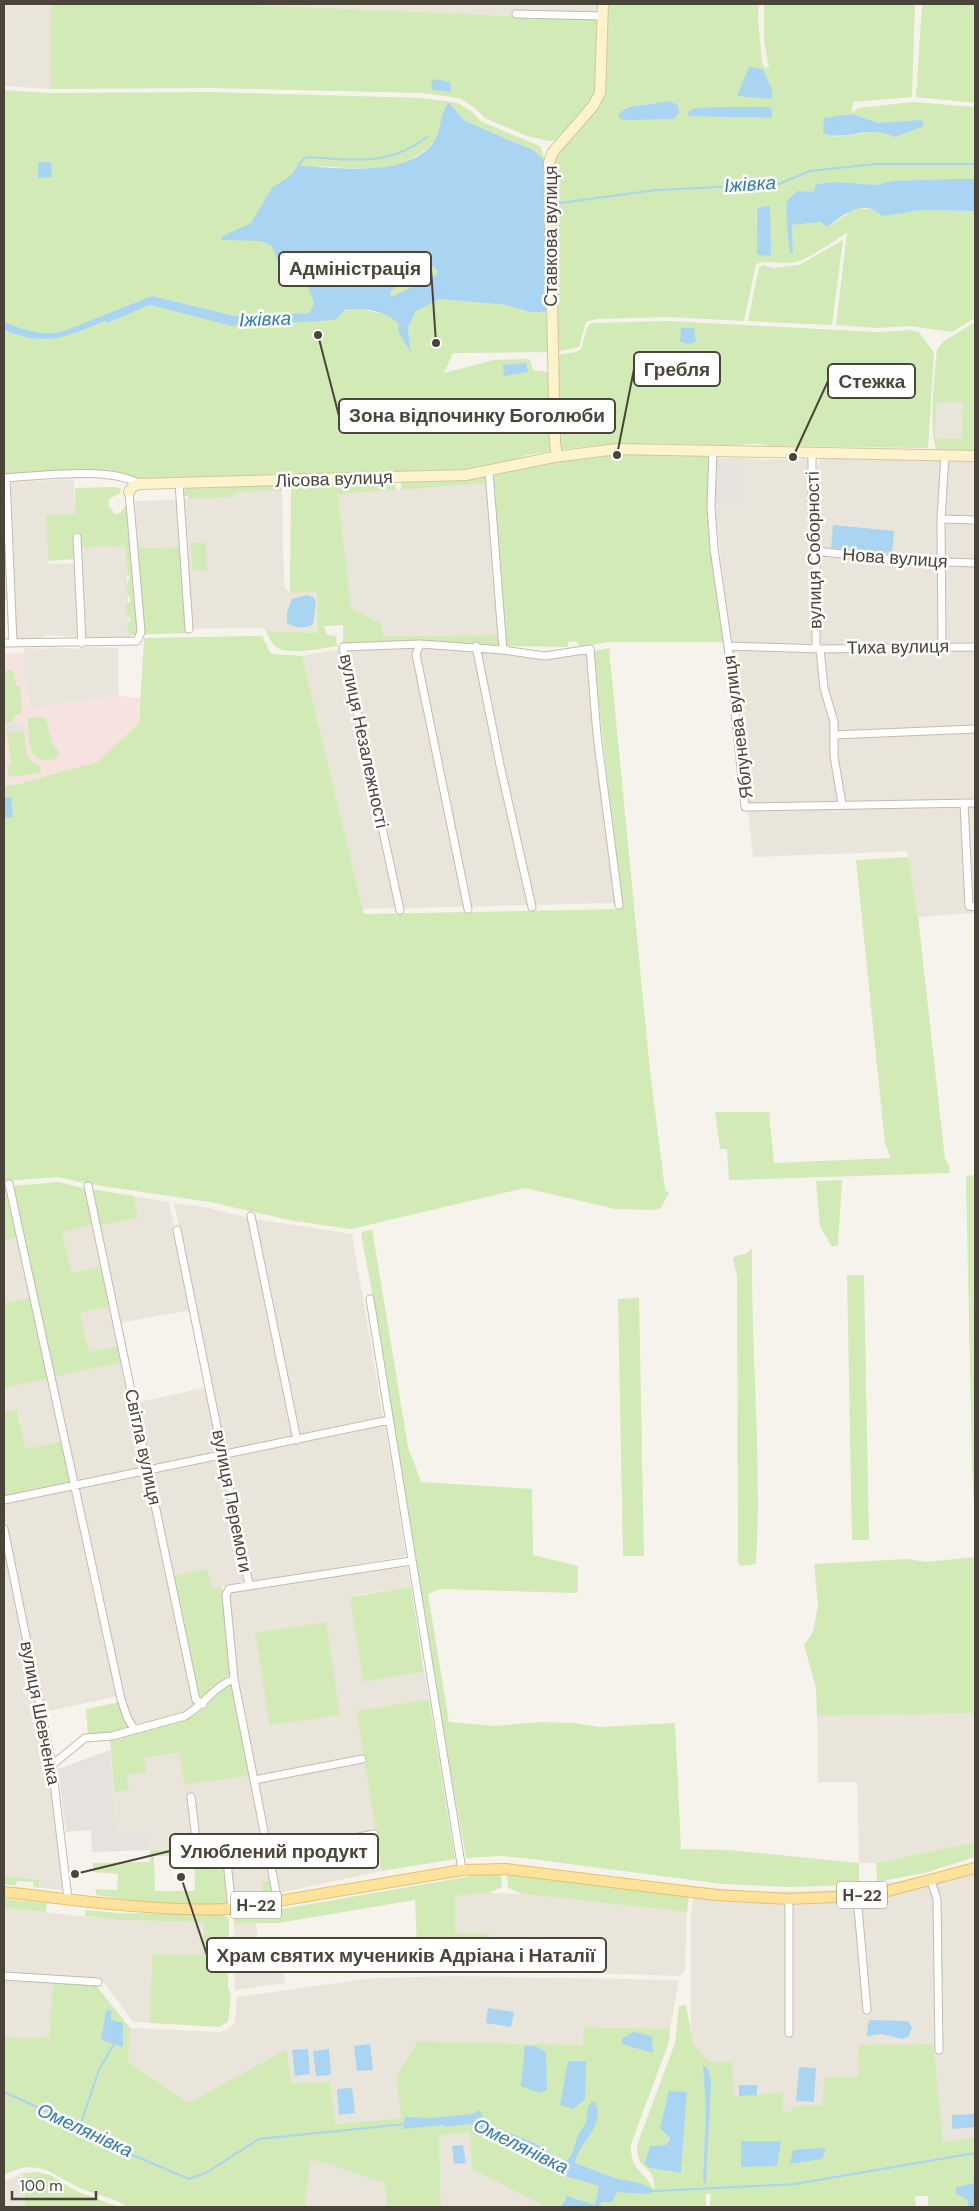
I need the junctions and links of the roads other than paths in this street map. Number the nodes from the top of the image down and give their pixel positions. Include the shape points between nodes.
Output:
1 (603, 4) edge
2 (516, 14) dead end
3 (602, 16) junction
4 (713, 450) junction
5 (812, 452) junction
6 (557, 456) junction
7 (945, 456) junction
8 (975, 456) edge
9 (489, 471) junction
10 (5, 478) edge
11 (180, 483) junction
12 (139, 484) junction
13 (129, 492) joint
14 (941, 519) junction
15 (975, 520) edge
16 (77, 537) dead end
17 (816, 552) junction
18 (941, 562) junction
19 (975, 563) edge
20 (189, 629) dead end
21 (4, 643) edge
22 (14, 643) junction
23 (82, 643) junction
24 (420, 644) junction
25 (476, 646) junction
26 (728, 646) junction
27 (942, 646) junction
28 (975, 646) edge
29 (818, 648) junction
30 (504, 650) junction
31 (975, 729) edge
32 (834, 734) junction
33 (975, 802) edge
34 (964, 803) junction
35 (842, 804) junction
36 (619, 905) dead end
37 (972, 906) edge
38 (532, 907) dead end
39 (468, 909) dead end
40 (400, 910) dead end
41 (9, 1184) dead end
42 (88, 1186) dead end
43 (252, 1216) dead end
44 (177, 1230) dead end
45 (370, 1299) dead end
46 (389, 1420) junction
47 (297, 1440) junction
48 (223, 1455) junction
49 (147, 1470) junction
50 (74, 1486) junction
51 (4, 1500) edge
52 (4, 1529) edge
53 (412, 1561) junction
54 (249, 1585) junction
55 (234, 1679) junction
56 (203, 1704) junction
57 (134, 1729) junction
58 (362, 1759) dead end
59 (52, 1765) junction
60 (254, 1780) junction
61 (191, 1797) dead end
62 (374, 1834) dead end
63 (269, 1855) junction
64 (975, 1868) edge
65 (462, 1870) junction
66 (931, 1881) junction
67 (4, 1892) edge
68 (857, 1896) junction
69 (68, 1899) junction
70 (788, 1899) junction
71 (278, 1902) junction
72 (232, 1909) junction
73 (4, 1976) edge
74 (98, 1982) dead end
75 (867, 2010) dead end
76 (789, 2033) dead end
77 (940, 2050) dead end

1 - 3 street, Ставкова вулиця
2 - 3 street
3 - 6 street, Ставкова вулиця via 600,93 593,106 553,152 549,162
4 - 5 street, Лісова вулиця
4 - 6 street, Лісова вулиця via 617,449
4 - 26 street, Яблунева вулиця via 711,506 714,549
5 - 7 street, Лісова вулиця
5 - 17 street, вулиця Соборності
6 - 9 street, Лісова вулиця
7 - 8 street, Лісова вулиця
7 - 14 street
9 - 11 street, Лісова вулиця via 466,475
9 - 30 street
10 - 12 street via 106,474
10 - 22 street
11 - 12 street, Лісова вулиця
11 - 20 street
12 - 13 street
13 - 23 street via 140,636 132,643
14 - 15 street
14 - 18 street
16 - 23 street
17 - 18 street, Нова вулиця
17 - 29 street, вулиця Соборності
18 - 19 street, Нова вулиця
18 - 27 street
21 - 22 street
22 - 23 street
24 - 25 street, вулиця Незалежності
24 - 39 street via 416,654
24 - 40 street, вулиця Незалежності via 343,647
25 - 30 street, вулиця Незалежності
25 - 38 street
26 - 29 street, Тиха вулиця
26 - 35 street, Яблунева вулиця via 745,807
27 - 28 street, Тиха вулиця
27 - 29 street, Тиха вулиця
29 - 32 street, Тиха вулиця
30 - 36 street, вулиця Незалежності via 545,656 590,649 597,735
31 - 32 street
32 - 35 street, Тиха вулиця
33 - 34 street, Яблунева вулиця
34 - 35 street, Яблунева вулиця
34 - 37 street
41 - 50 street
42 - 49 street, Світла вулиця
43 - 47 street
44 - 48 street, вулиця Перемоги
45 - 46 street
46 - 47 street
46 - 53 street
47 - 48 street
48 - 49 street
48 - 54 street, вулиця Перемоги
49 - 50 street
49 - 56 street, Світла вулиця via 196,1700
50 - 51 street
50 - 57 street via 121,1699
52 - 59 street, вулиця Шевченка
53 - 54 street
53 - 65 street
54 - 55 street, вулиця Перемоги via 229,1589 226,1595
55 - 56 street via 227,1681
55 - 60 street, вулиця Перемоги
56 - 57 street via 185,1716
57 - 59 street via 112,1736 85,1738
58 - 60 street
59 - 69 street, вулиця Шевченка
60 - 63 street, вулиця Перемоги
61 - 72 street via 198,1856 227,1862
62 - 63 street
63 - 71 street, вулиця Перемоги
64 - 66 main road, Н-22
65 - 70 main road, Н-22 via 506,1869 716,1895
65 - 71 main road, Н-22
66 - 68 main road, Н-22
66 - 77 street via 937,1899
67 - 69 main road, Н-22
68 - 70 main road, Н-22
68 - 75 street
69 - 72 main road, Н-22 via 160,1908
70 - 76 street
71 - 72 main road, Н-22
73 - 74 street

